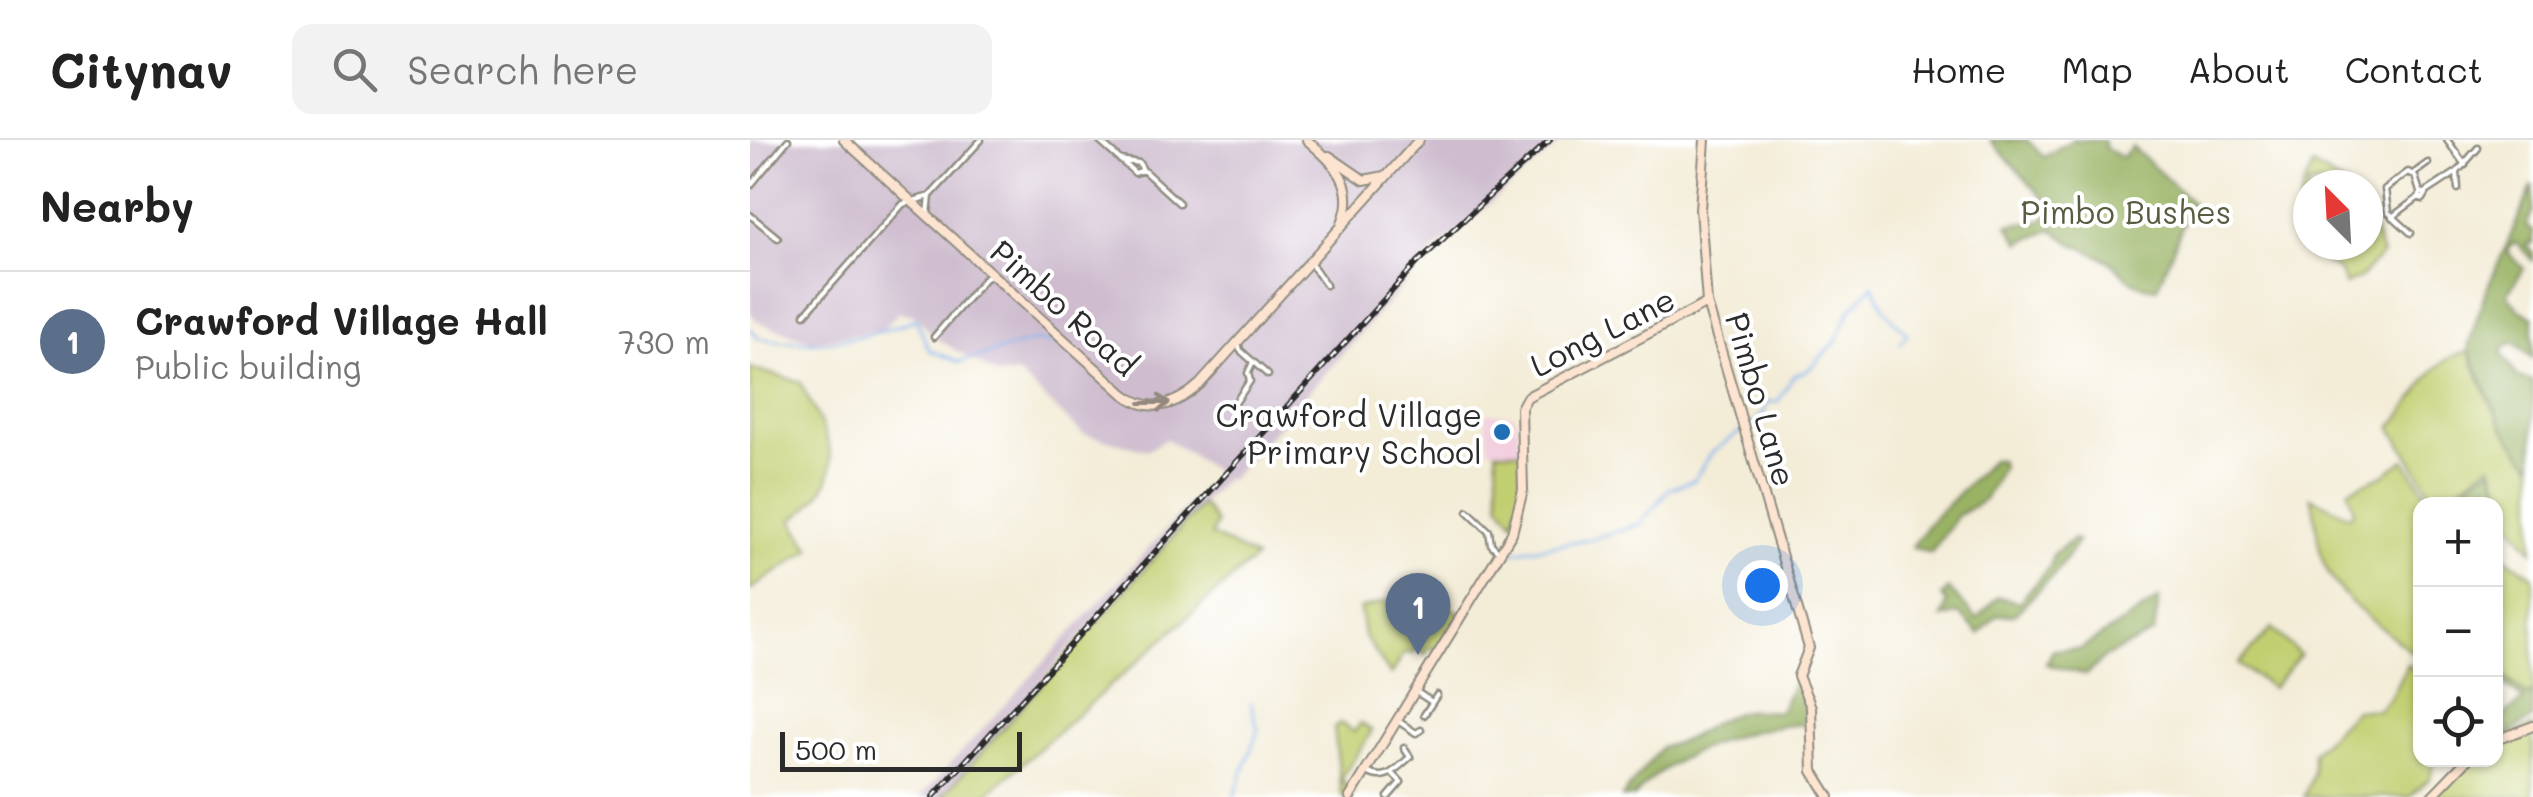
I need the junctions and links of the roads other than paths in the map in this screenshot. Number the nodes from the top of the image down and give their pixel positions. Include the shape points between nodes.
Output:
1 (788, 140) edge
2 (844, 140) edge
3 (982, 140) edge
4 (1098, 140) edge
5 (1308, 140) edge
6 (1705, 140) edge
7 (2447, 140) edge
8 (2480, 140) edge
9 (1419, 141) edge
10 (1324, 154) junction
11 (2428, 163) dead end
12 (2465, 165) junction
13 (2458, 172) junction
14 (1389, 174) junction
15 (2413, 174) junction
16 (2416, 182) junction
17 (750, 186) edge
18 (2407, 186) dead end
19 (2458, 189) dead end
20 (2422, 195) junction
21 (930, 196) junction
22 (908, 202) junction
23 (1179, 203) dead end
24 (2410, 203) junction
25 (2426, 206) dead end
26 (2416, 210) dead end
27 (750, 215) edge
28 (2392, 217) junction
29 (930, 218) junction
30 (1338, 232) junction
31 (2411, 233) dead end
32 (778, 238) dead end
33 (1312, 267) junction
34 (989, 276) junction
35 (1326, 286) dead end
36 (1707, 303) junction
37 (805, 314) dead end
38 (934, 337) dead end
39 (1239, 346) junction
40 (1253, 362) junction
41 (1268, 375) dead end
42 (1236, 403) dead end
43 (1468, 512) dead end
44 (1500, 553) junction
45 (1415, 692) junction
46 (1437, 695) dead end
47 (1432, 702) junction
48 (1424, 715) dead end
49 (1398, 721) junction
50 (2533, 726) edge
51 (1421, 730) dead end
52 (2503, 737) edge
53 (1404, 748) dead end
54 (2460, 767) edge
55 (1367, 772) junction
56 (1392, 773) junction
57 (1350, 797) edge
58 (1388, 797) edge
59 (1829, 797) edge
60 (2431, 797) edge

1 - 17 street
2 - 22 street, Pimbo Road
3 - 21 street
4 - 23 street via 1120,160 1139,162
5 - 10 street
6 - 36 street, Pimbo Lane via 1700,209
7 - 12 street
8 - 12 street
9 - 14 street, Pimbo Road
10 - 14 street via 1364,180
10 - 30 street via 1348,190
11 - 15 street
12 - 13 street
13 - 19 street
13 - 20 street
14 - 30 street, Pimbo Road
15 - 16 street
15 - 28 street via 2401,174 2385,189
16 - 18 street
16 - 20 street
20 - 24 street
20 - 25 street
21 - 22 street
21 - 29 street
22 - 29 street, Pimbo Road
22 - 37 street
24 - 26 street
24 - 28 street
27 - 32 street
28 - 31 street
29 - 34 street, Pimbo Road
30 - 33 street, Pimbo Road
33 - 35 street
33 - 39 street, Pimbo Road
34 - 38 street
34 -> 39 street, Pimbo Road via 1141,404 1182,398
36 - 44 street, Long Lane via 1527,397 1523,490
36 - 59 street, Pimbo Lane via 1808,648 1798,676 1812,718 1813,770
39 - 40 street
40 - 41 street
40 - 42 street
43 - 44 street
44 - 45 street
45 - 47 street
45 - 49 street
46 - 47 street
47 - 48 street
49 - 51 street
49 - 55 street
50 - 52 street
53 - 56 street via 1410,757
54 - 60 street
55 - 56 street
55 - 57 street
56 - 58 street via 1400,782

